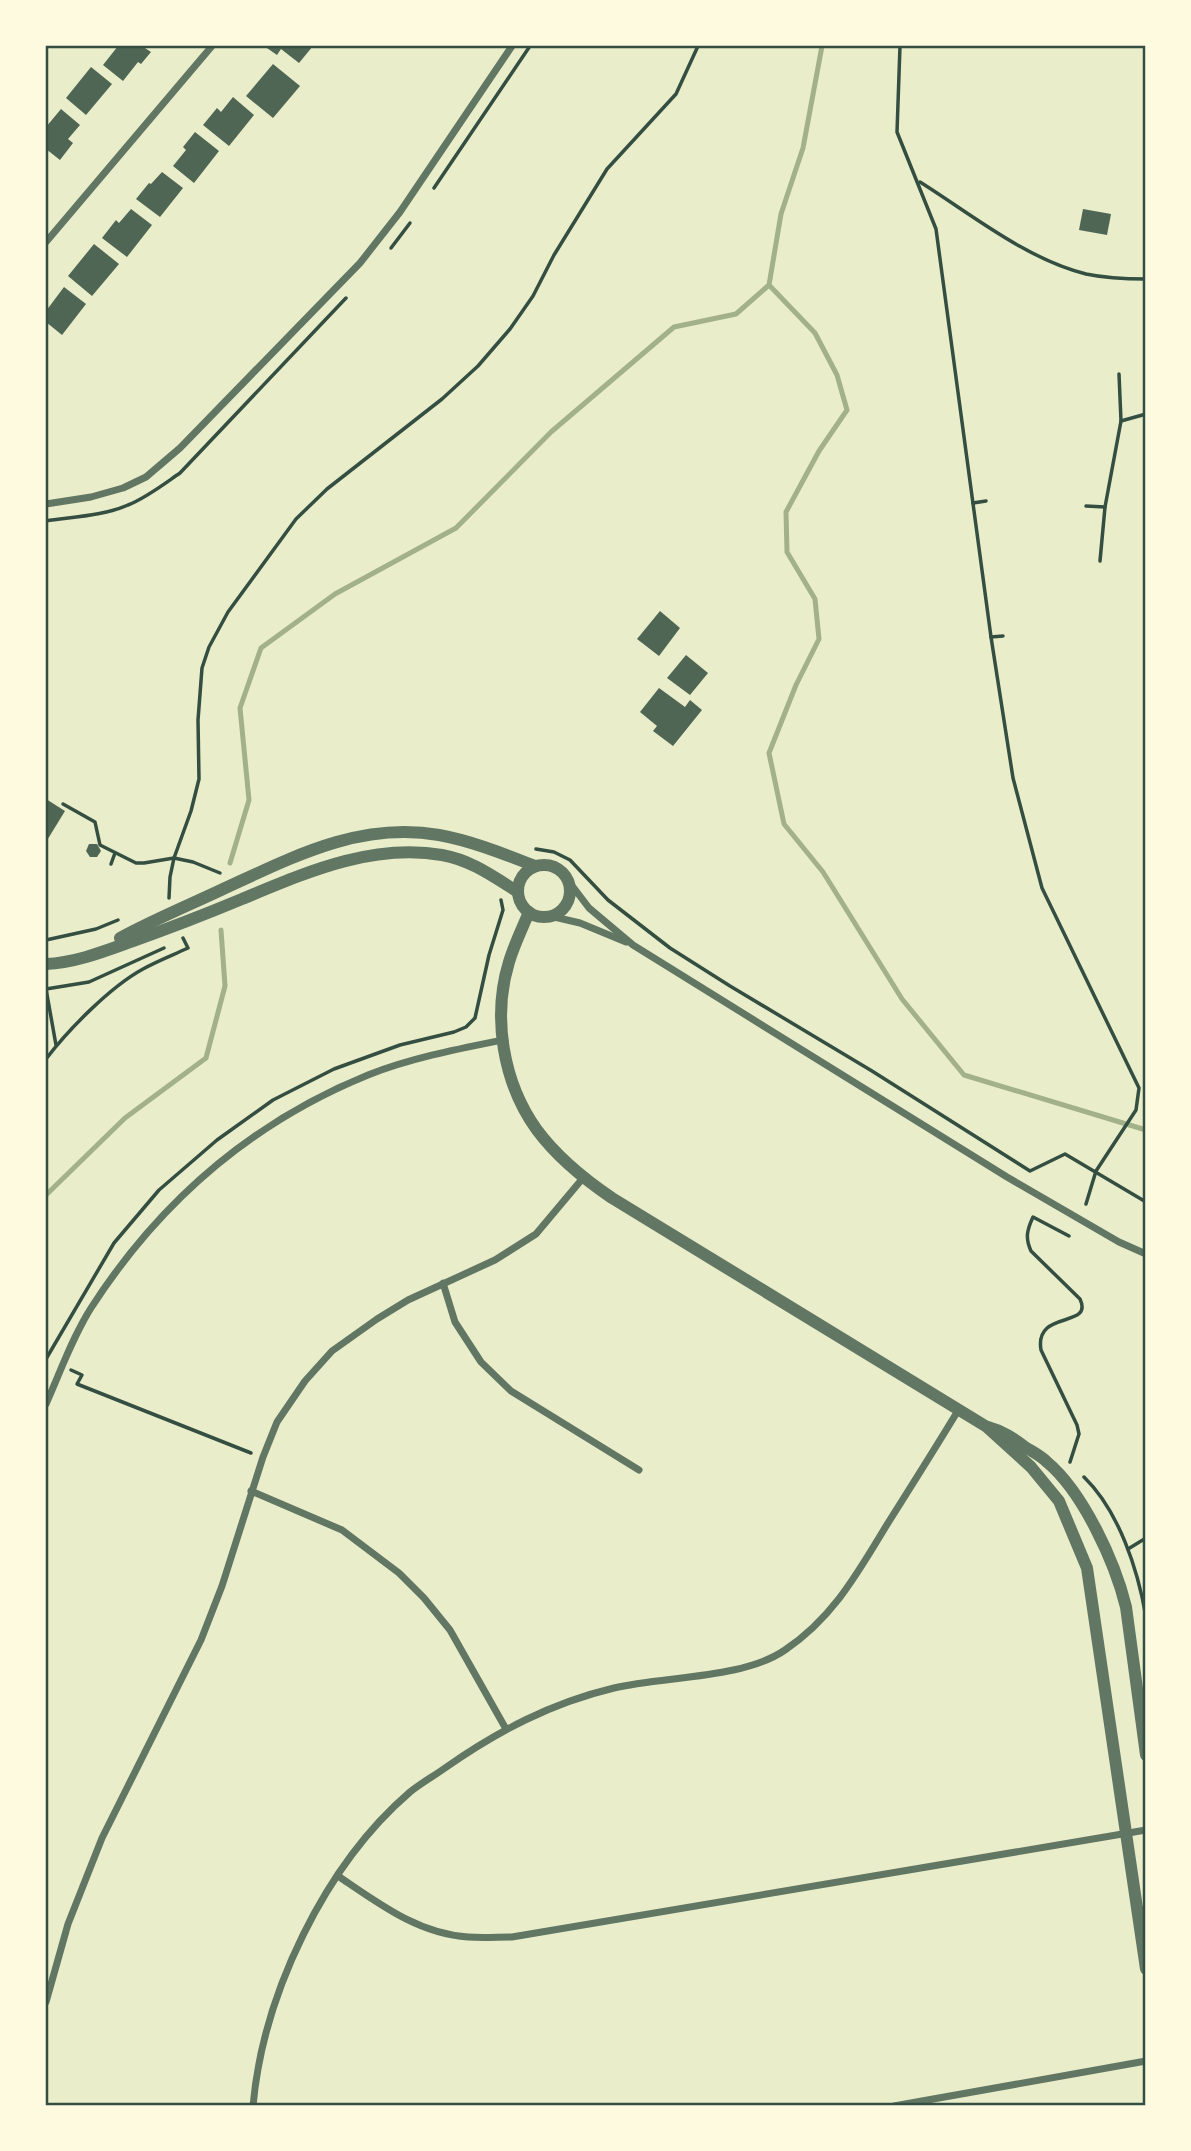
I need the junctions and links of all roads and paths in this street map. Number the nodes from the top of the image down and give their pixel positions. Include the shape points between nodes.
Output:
1 (212, 46) edge
2 (512, 46) edge
3 (698, 46) edge
4 (900, 46) edge
5 (918, 181) junction
6 (46, 242) edge
7 (1146, 279) edge
8 (1119, 374) dead end
9 (1146, 414) edge
10 (1121, 421) junction
11 (986, 501) dead end
12 (973, 503) junction
13 (46, 504) edge
14 (1086, 506) dead end
15 (1105, 507) junction
16 (1100, 561) dead end
17 (1003, 636) dead end
18 (991, 637) junction
19 (63, 804) dead end
20 (115, 852) junction
21 (174, 858) junction
22 (111, 864) dead end
23 (535, 866) junction
24 (222, 874) dead end
25 (570, 883) junction
26 (518, 892) junction
27 (501, 898) dead end
28 (169, 899) junction
29 (159, 903) dead end
30 (529, 912) junction
31 (172, 913) junction
32 (128, 916) dead end
33 (550, 916) junction
34 (177, 925) junction
35 (46, 940) edge
36 (172, 944) dead end
37 (633, 945) junction
38 (86, 957) junction
39 (46, 964) edge
40 (46, 989) edge
41 (503, 1040) junction
42 (56, 1045) junction
43 (46, 1059) edge
44 (1146, 1086) edge
45 (1139, 1088) junction
46 (583, 1178) junction
47 (1086, 1204) dead end
48 (1069, 1236) dead end
49 (1146, 1254) edge
50 (443, 1283) junction
51 (47, 1360) edge
52 (75, 1371) dead end
53 (46, 1405) edge
54 (960, 1409) junction
55 (988, 1427) junction
56 (263, 1457) junction
57 (1069, 1464) dead end
58 (639, 1470) dead end
59 (1077, 1471) dead end
60 (251, 1491) junction
61 (1146, 1538) edge
62 (1128, 1549) junction
63 (1146, 1617) edge
64 (506, 1728) junction
65 (1146, 1755) edge
66 (1146, 1830) edge
67 (1126, 1833) junction
68 (338, 1876) junction
69 (1146, 1969) edge
70 (46, 2002) edge
71 (1146, 2061) edge
72 (253, 2105) edge
73 (894, 2105) edge

1 - 6 street
2 - 13 street via 400,212 360,263 180,448 146,477 123,488
3 - 21 path via 676,94 607,169 510,330 442,400 327,489 296,519 228,612 202,668 199,779
4 - 5 path via 897,132
5 - 7 path via 1034,254 1085,273
5 - 12 path via 936,229
8 - 10 path
9 - 10 path
10 - 15 path
11 - 12 path
12 - 18 path
14 - 15 path
15 - 16 path
17 - 18 path
18 - 45 path via 1013,778 1042,888
19 - 20 path via 95,822 100,845
20 - 21 path via 136,863
20 - 22 path
21 - 24 path
21 - 28 path
23 - 25 street via 556,867
23 - 26 street via 520,879
23 - 31 street via 438,835 395,832 354,837 306,851
25 - 33 street via 568,902
25 - 37 street via 589,908
26 - 30 street
26 - 34 street via 474,865 442,855 395,853 318,867
27 - 51 path via 503,910 475,1018 454,1032 334,1069 273,1100 217,1140 159,1190 114,1242
28 - 29 path
28 - 31 path
30 - 33 street
30 - 41 street via 505,979
31 - 38 street
32 - 35 path
33 - 37 street
34 - 38 street
34 - 42 path via 188,948 141,970 99,1002
36 - 40 path via 89,982
37 - 49 street via 1007,1177
38 - 39 street
40 - 42 path
41 - 46 street via 524,1109 550,1146
41 - 53 street via 438,1053 369,1075 292,1112 228,1155 173,1202 129,1254 90,1310
42 - 43 path
44 - 45 path
45 - 47 path via 1136,1111 1096,1171
46 - 50 street via 536,1234 495,1260
46 - 54 street
48 - 57 path via 1033,1217 1027,1230 1031,1251 1083,1305 1075,1317 1047,1326 1039,1340 1077,1424 1079,1434
50 - 56 street via 408,1300 332,1351 277,1422
50 - 58 street via 454,1322 481,1362 511,1391
52 - 56 path via 82,1375 77,1384
54 - 55 street
54 - 64 street via 843,1595 810,1632 783,1652 741,1668 615,1688
55 - 65 street via 1002,1430 1062,1477 1107,1550 1126,1607
55 - 67 street via 1059,1501 1087,1568
56 - 60 street
59 - 62 path via 1110,1514
60 - 64 street via 342,1530 399,1573 450,1630
60 - 70 street via 201,1640 102,1838 68,1924
61 - 62 path
62 - 63 path
64 - 68 street via 411,1791 368,1834
66 - 67 street
67 - 68 street via 512,1937 466,1937 424,1928 390,1912
67 - 69 street
68 - 72 street via 285,1975 270,2016
71 - 73 street

